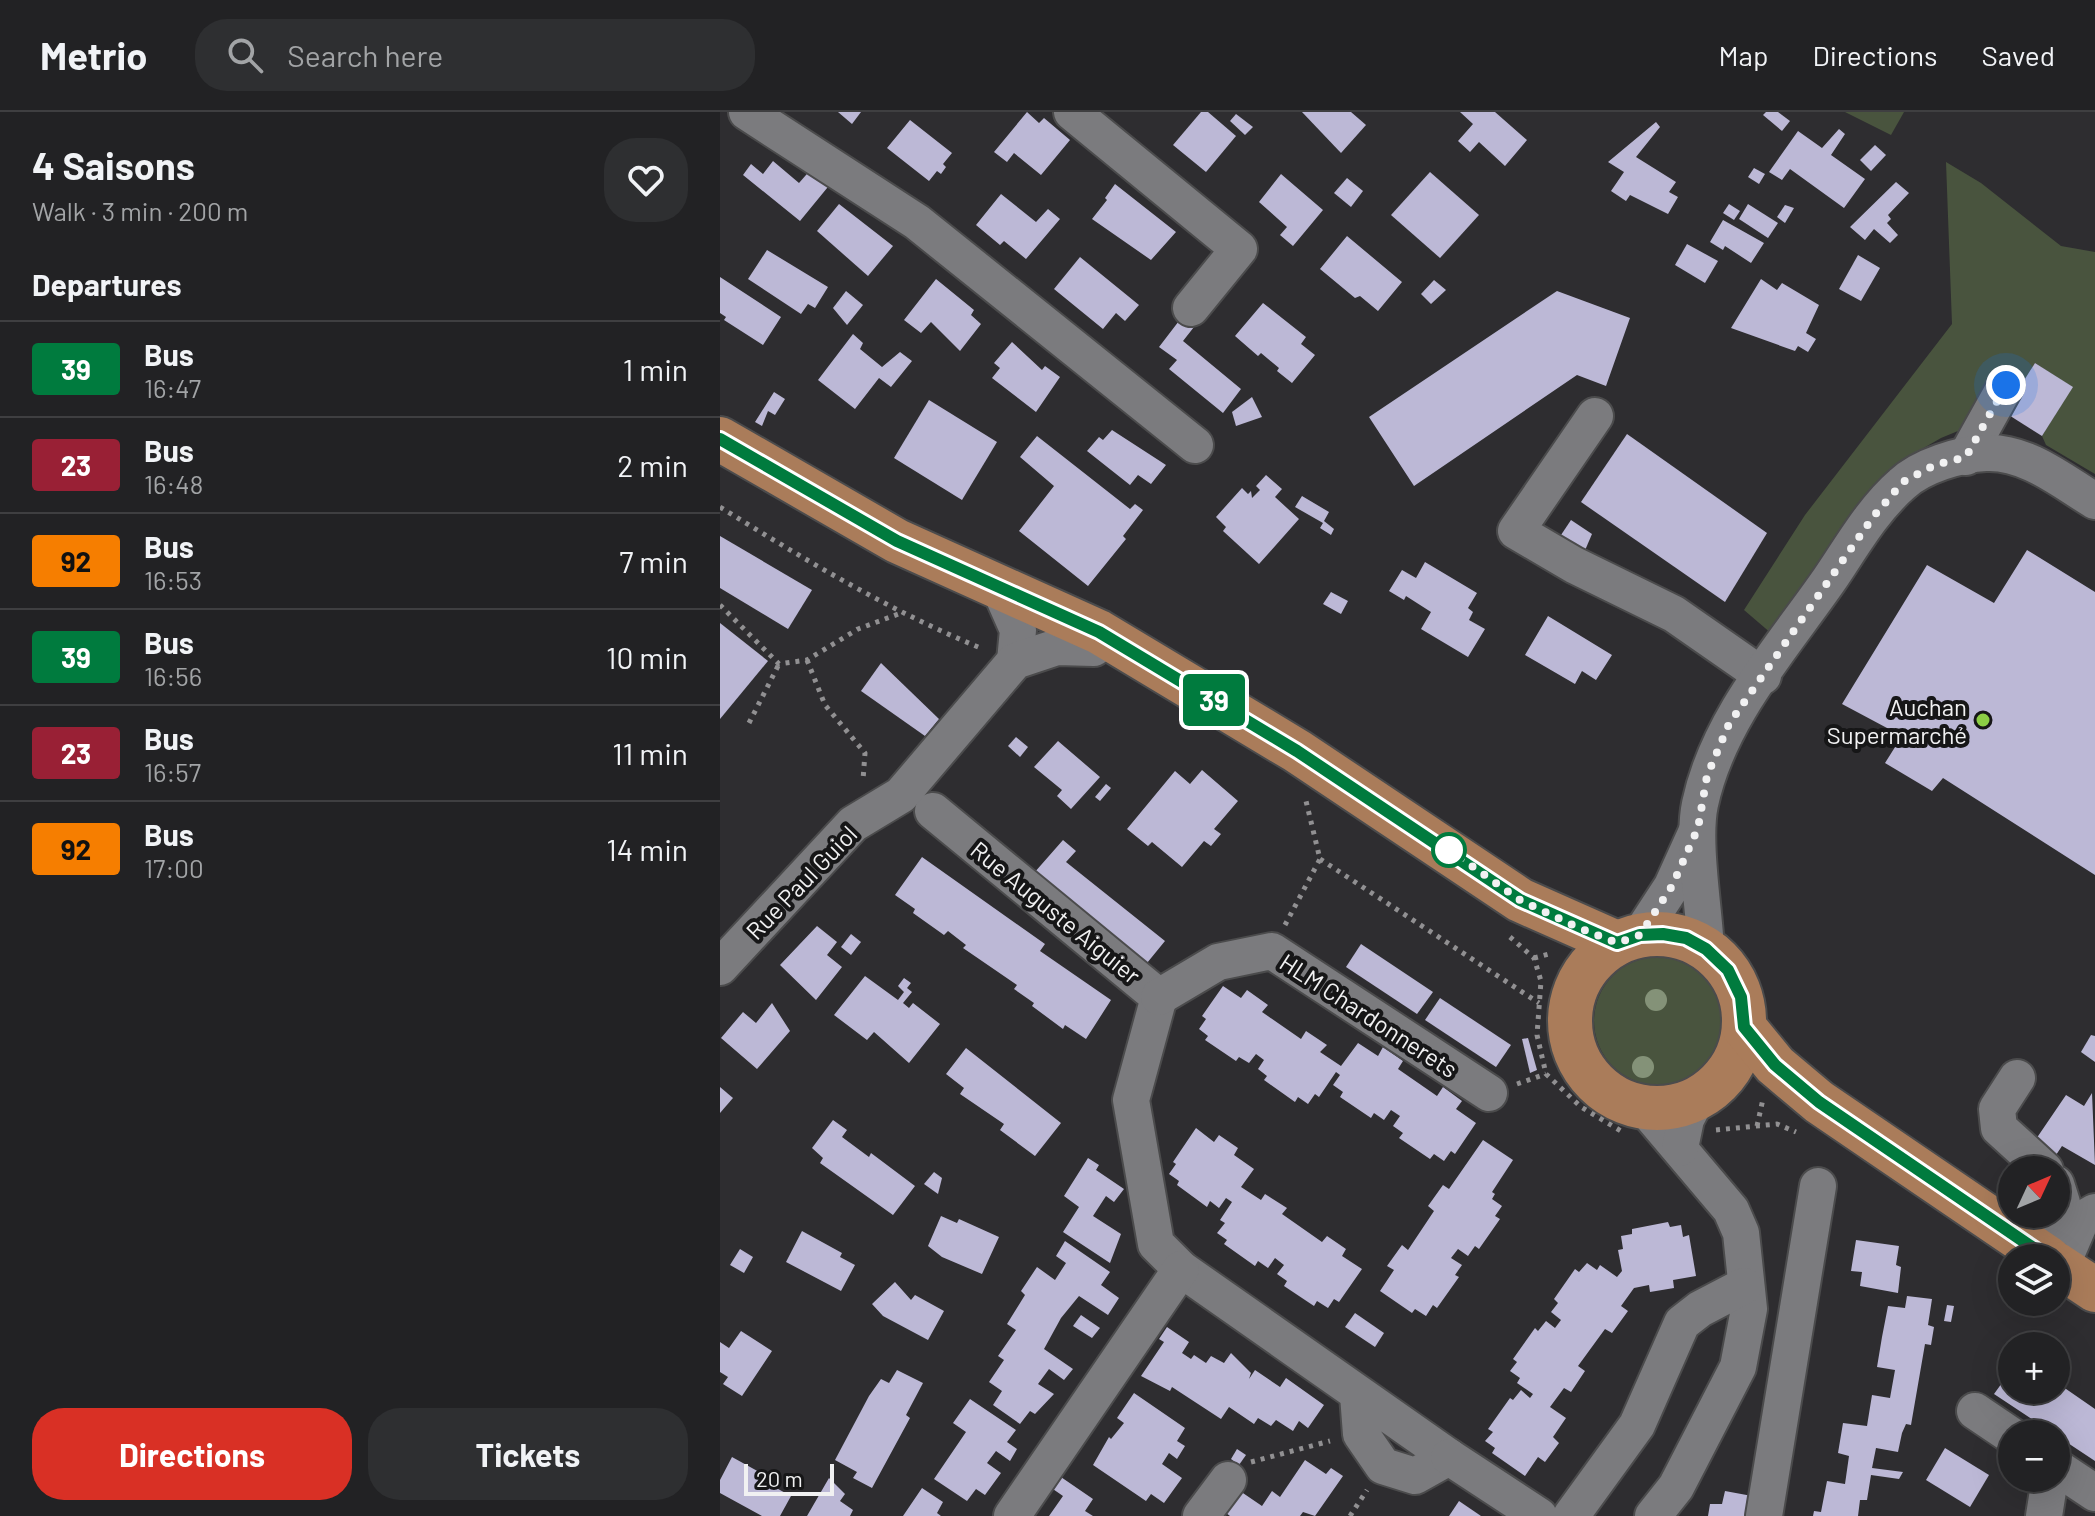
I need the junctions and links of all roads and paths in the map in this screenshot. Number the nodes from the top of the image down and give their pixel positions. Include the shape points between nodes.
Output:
1 (747, 112) edge
2 (1072, 112) edge
3 (1191, 308) dead end
4 (2006, 385) dead end
5 (1595, 416) dead end
6 (720, 439) edge
7 (1195, 445) dead end
8 (1966, 457) junction
9 (720, 468) edge
10 (2095, 501) edge
11 (720, 507) edge
12 (1007, 601) junction
13 (720, 605) edge
14 (901, 613) junction
15 (1094, 648) junction
16 (1002, 656) junction
17 (1137, 656) junction
18 (807, 660) junction
19 (779, 664) junction
20 (1763, 676) junction
21 (749, 723) dead end
22 (1305, 796) dead end
23 (877, 807) junction
24 (933, 811) dead end
25 (1698, 828) junction
26 (1320, 859) junction
27 (1515, 918) junction
28 (1629, 939) junction
29 (1706, 949) junction
30 (1272, 951) junction
31 (720, 967) edge
32 (1557, 996) junction
33 (1159, 997) junction
34 (1744, 1027) junction
35 (2017, 1078) dead end
36 (1489, 1093) dead end
37 (1700, 1116) junction
38 (1811, 1119) junction
39 (1635, 1120) junction
40 (2030, 1156) edge
41 (1818, 1186) dead end
42 (2095, 1212) edge
43 (2021, 1244) edge
44 (2070, 1245) edge
45 (1181, 1269) junction
46 (1747, 1298) junction
47 (1796, 1317) junction
48 (1358, 1395) junction
49 (1975, 1411) dead end
50 (1998, 1427) edge
51 (1361, 1434) junction
52 (1449, 1457) junction
53 (2070, 1476) edge
54 (1228, 1480) joint
55 (2048, 1492) edge
56 (2095, 1493) edge
57 (1012, 1516) edge
58 (1201, 1516) edge
59 (1539, 1516) edge
60 (1571, 1516) edge
61 (1653, 1516) edge
62 (1764, 1516) edge
63 (2044, 1516) edge

1 - 7 street via 917,222
2 - 3 street via 1239,249
4 - 8 street
5 - 20 street via 1510,542 1574,565 1674,614
6 - 12 main road
8 - 10 street via 1985,453 2028,461
8 - 20 street via 1903,482
9 - 12 main road via 889,561
11 - 14 path
12 - 15 main road
12 - 16 street via 1018,630
12 - 17 main road via 1099,632
13 - 19 path
14 - 16 path
14 - 18 path via 858,629
15 - 16 street via 1057,647
15 - 17 main road
16 - 23 street, Rue Paul Guiol via 901,795
17 - 27 main road via 1297,751
18 - 19 path
18 - 23 path via 825,705 865,753 862,789
19 - 21 path
20 - 25 street via 1729,724 1707,776
22 - 26 path
23 - 31 street, Rue Paul Guiol via 853,824
24 - 33 street, Rue Auguste Aiguier
25 - 28 street via 1672,886
25 - 29 street
26 - 30 path
26 - 32 path
27 - 28 main road
27 - 32 path via 1541,981
27 - 32 main road via 1562,951
28 - 29 main road via 1663,934
28 - 32 main road via 1600,955
29 - 34 main road via 1728,970 1741,997
30 - 33 street, HLM Chardonnerets via 1218,962
30 - 36 street, HLM Chardonnerets
32 - 39 main road via 1570,1015 1572,1041 1582,1065
32 - 39 path via 1537,1035 1546,1074 1581,1107
33 - 45 street, Rue Auguste Aiguier via 1131,1100 1156,1244
34 - 37 main road via 1740,1049
34 - 38 main road
35 - 40 street via 1997,1109 1999,1128
37 - 38 path via 1777,1124
37 - 38 main road via 1787,1091
37 - 39 main road via 1672,1107
37 - 46 street via 1741,1233
38 - 43 main road
41 - 47 street
42 - 44 street via 2081,1220
45 - 48 street, Rue Auguste Aiguier
45 - 57 street
46 - 47 street
46 - 60 street via 1700,1309 1682,1323 1637,1425
46 - 61 street via 1738,1367 1676,1487
47 - 62 street
48 - 51 street
48 - 52 street, Rue Auguste Aiguier
49 - 50 street
51 - 52 street via 1383,1466 1415,1476
51 - 54 path via 1253,1460
52 - 59 street, Rue Auguste Aiguier
53 - 56 street
54 - 58 street
55 - 63 street

